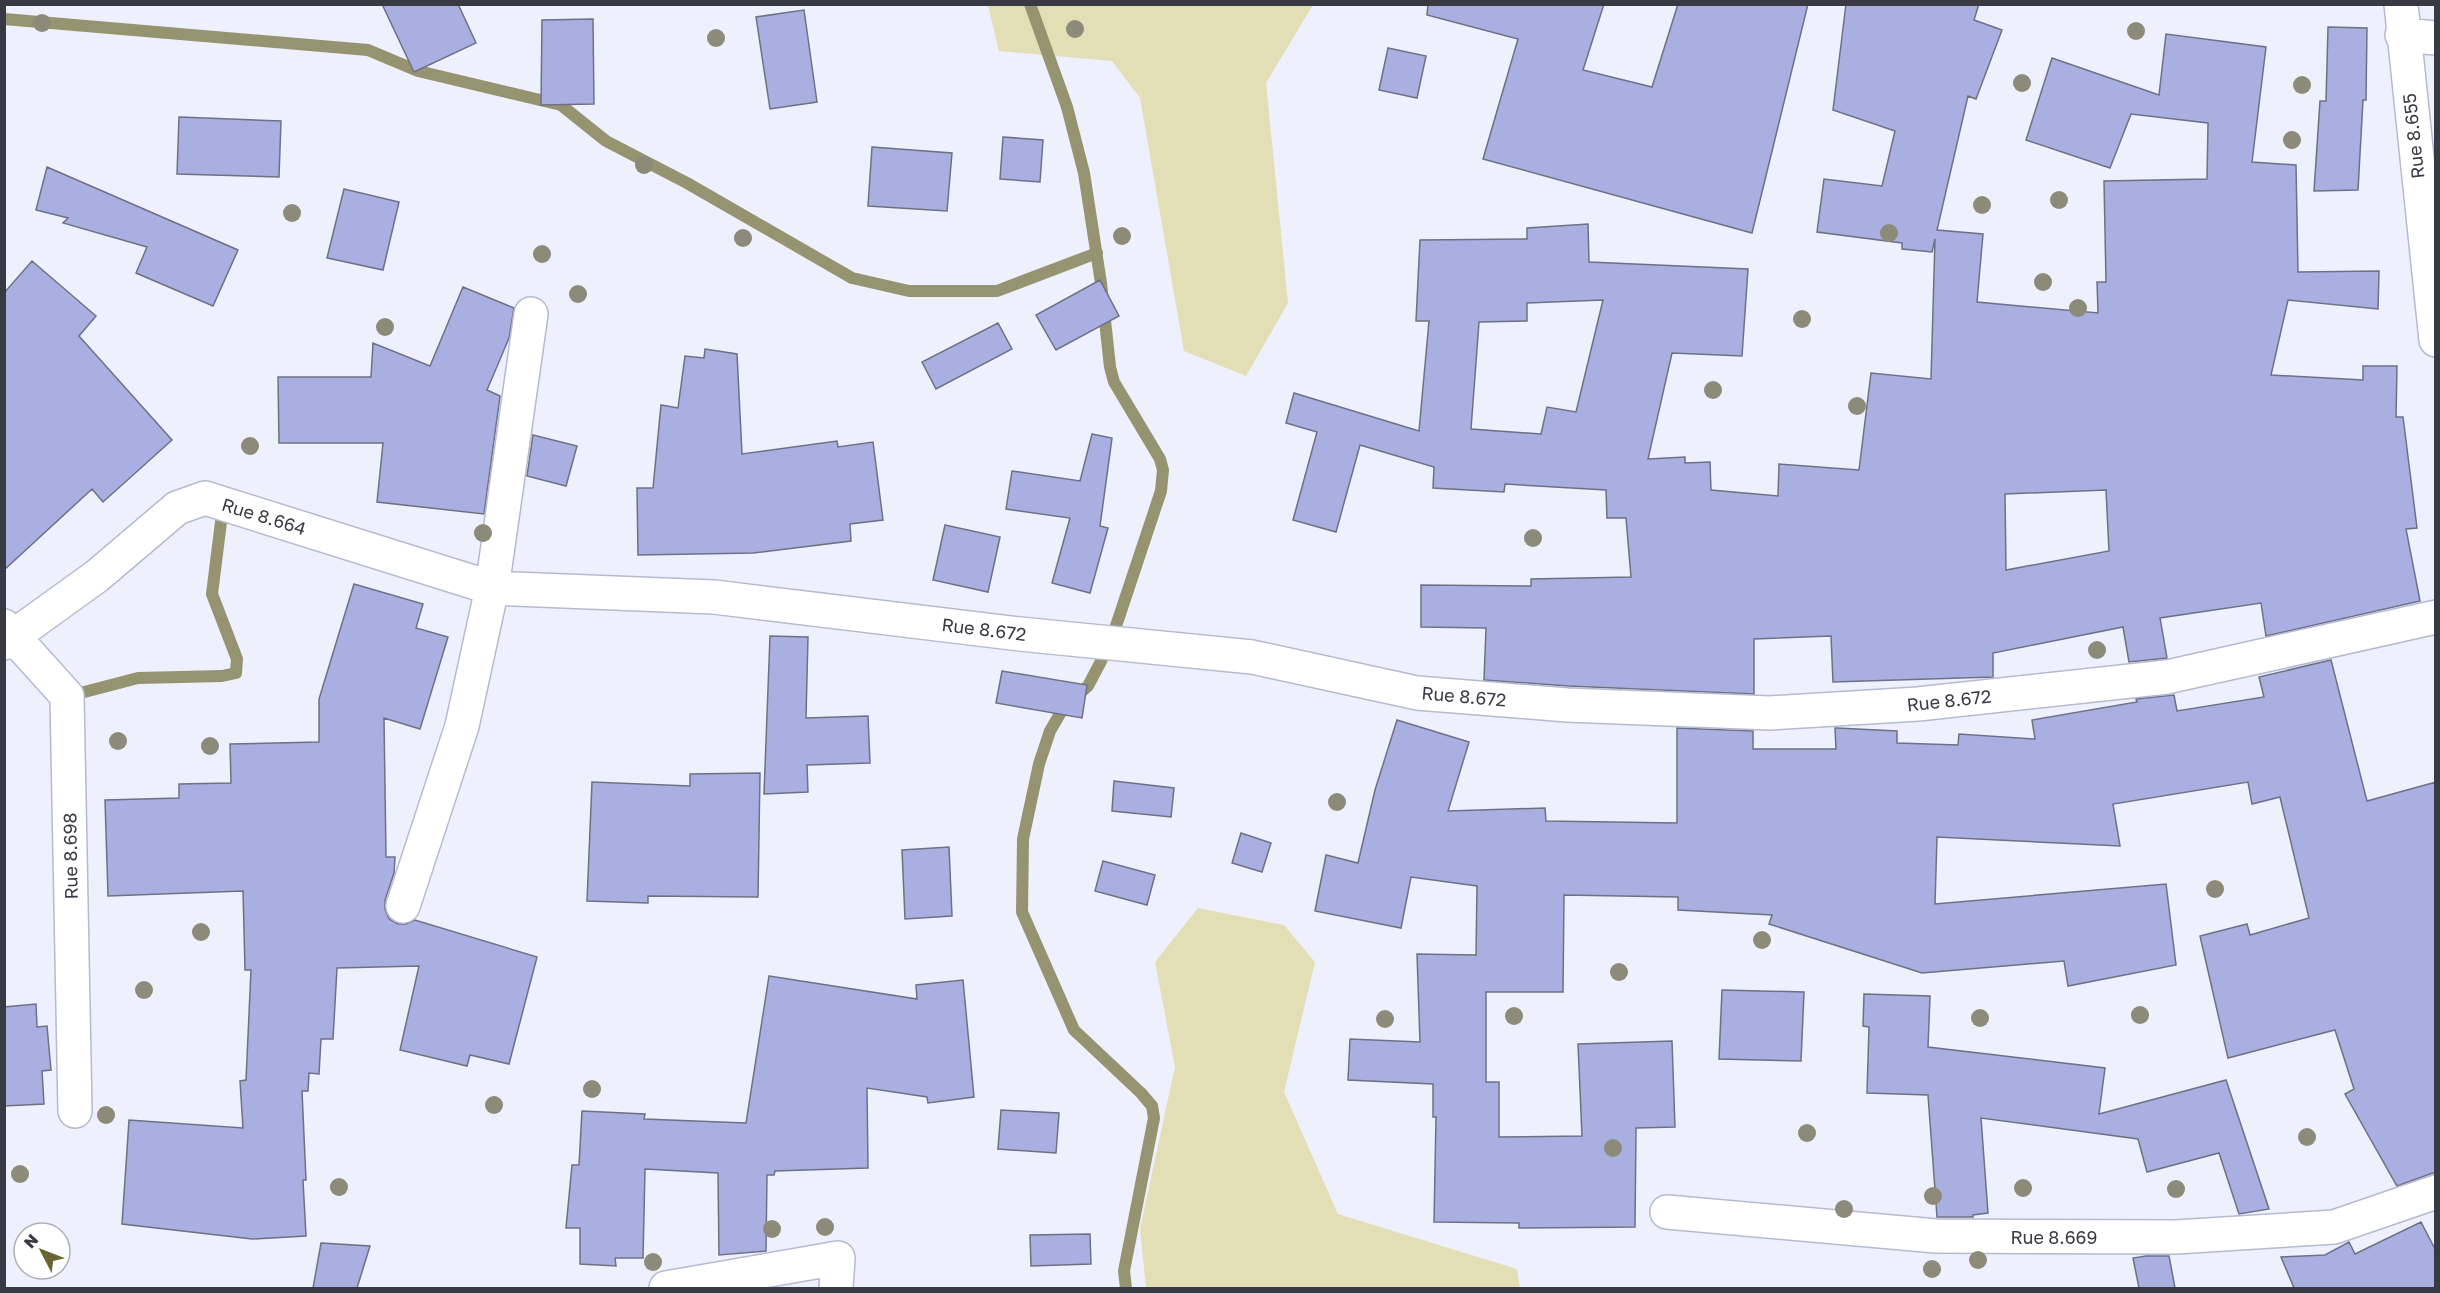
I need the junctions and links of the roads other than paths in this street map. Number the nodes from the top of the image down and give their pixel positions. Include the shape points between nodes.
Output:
1 (2402, 20) edge
2 (2436, 38) edge
3 (531, 314) dead end
4 (2435, 337) edge
5 (492, 588) junction
6 (2436, 617) edge
7 (8, 635) edge
8 (403, 906) dead end
9 (75, 1111) dead end
10 (2436, 1192) edge
11 (1667, 1212) dead end
12 (666, 1288) edge
13 (836, 1288) edge

1 - 2 street
1 - 4 street, Rue 8.655
3 - 5 street
5 - 6 street, Rue 8.672 via 714,597 1252,657 1417,693 1568,705 1770,713 1918,704 2167,677
5 - 7 street, Rue 8.664 via 205,498 177,508 97,576
5 - 8 street via 462,726
7 - 9 street, Rue 8.698 via 67,696
10 - 11 street, Rue 8.669 via 2334,1227 2176,1237 1936,1236
12 - 13 street via 838,1258

